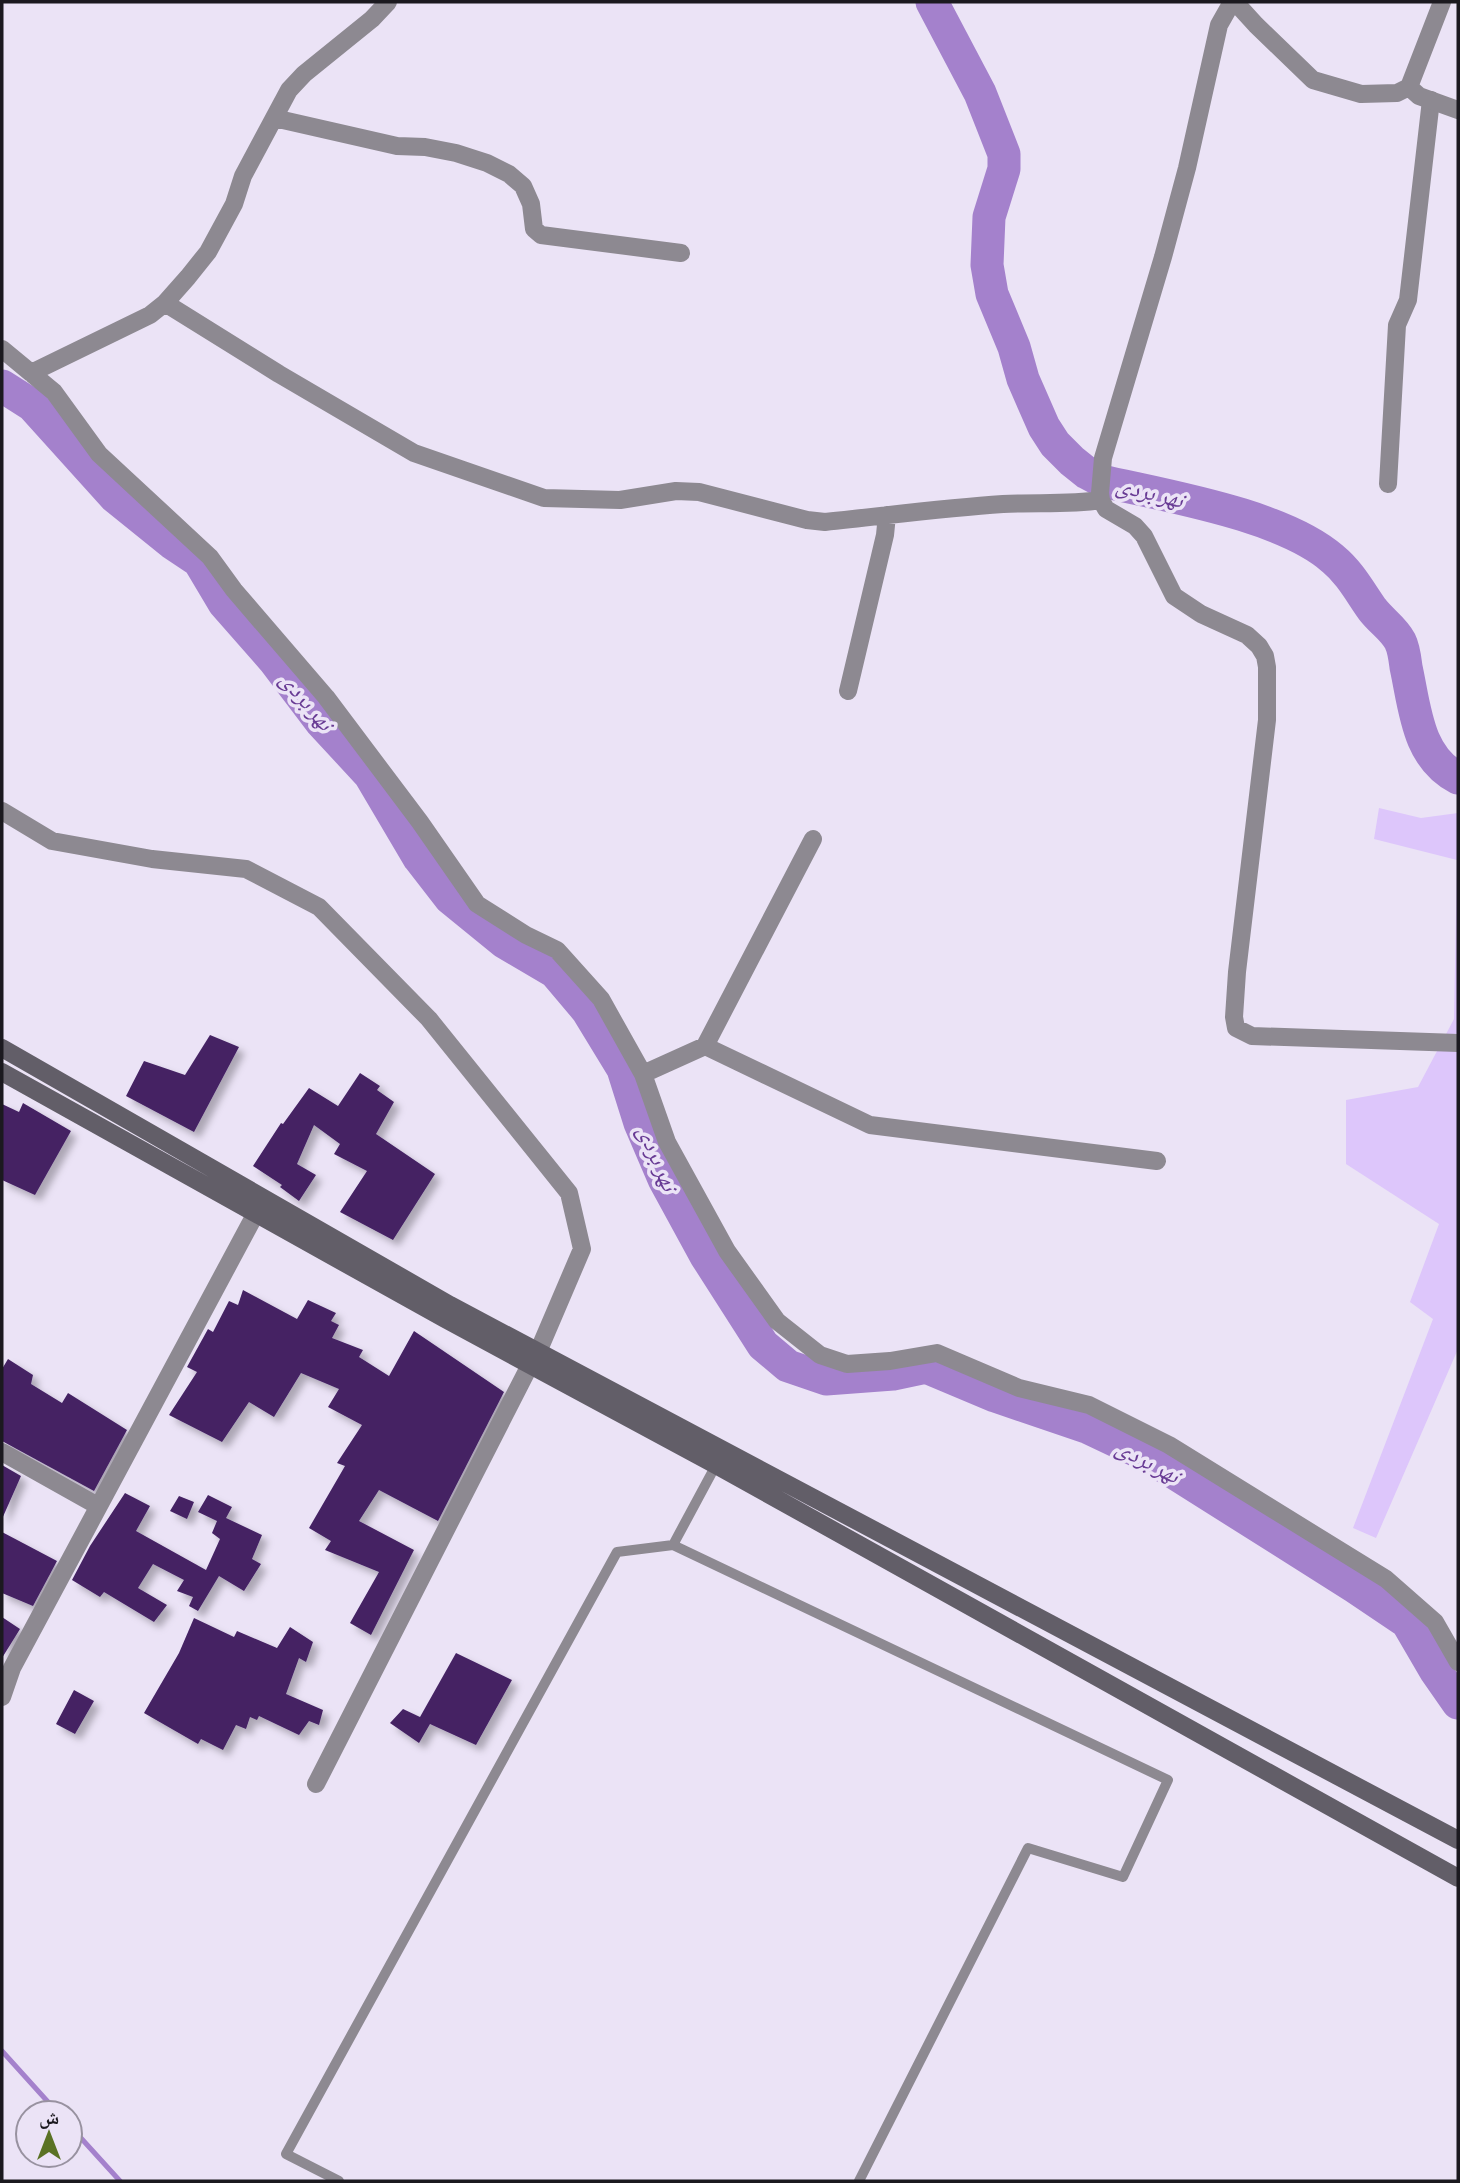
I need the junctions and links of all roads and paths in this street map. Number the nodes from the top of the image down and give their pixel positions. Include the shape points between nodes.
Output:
1 (388, 2) edge
2 (1233, 2) edge
3 (1443, 2) edge
4 (1409, 87) junction
5 (1431, 100) junction
6 (1458, 110) edge
7 (274, 118) junction
8 (681, 253) dead end
9 (165, 303) junction
10 (2, 349) edge
11 (31, 373) junction
12 (1388, 484) dead end
13 (1101, 497) junction
14 (887, 515) junction
15 (848, 691) dead end
16 (2, 811) edge
17 (813, 839) dead end
18 (1458, 1043) edge
19 (705, 1046) junction
20 (2, 1048) edge
21 (2, 1072) edge
22 (643, 1074) junction
23 (1157, 1161) dead end
24 (256, 1213) junction
25 (534, 1358) junction
26 (2, 1452) edge
27 (716, 1465) junction
28 (98, 1506) junction
29 (673, 1545) junction
30 (1458, 1662) edge
31 (7, 1665) edge
32 (2, 1697) edge
33 (316, 1784) dead end
34 (1458, 1840) edge
35 (1458, 1878) edge
36 (339, 2181) edge
37 (859, 2181) edge

1 - 7 street via 304,74
2 - 4 street via 1313,80 1361,94 1397,93
2 - 13 street via 1219,25 1187,168 1103,458
3 - 4 street
4 - 5 street
5 - 6 street
5 - 12 street via 1408,300 1398,326
7 - 8 street via 487,163 523,186 534,229 541,235
7 - 9 street via 221,231
9 - 11 street
9 - 14 street via 414,453 544,498 620,500 699,492 807,520
10 - 11 street
11 - 22 street via 54,392 99,454 211,557 326,697 477,904 556,950 601,999
13 - 14 street via 1082,503 1008,504
13 - 18 street via 1106,509 1144,536 1174,596 1200,614 1247,635 1259,646 1268,667 1267,720 1237,972 1236,1028 1252,1036
14 - 15 street
16 - 25 street via 52,841 152,859 246,869 319,907 429,1019 569,1193 582,1249
17 - 19 street
19 - 22 street
19 - 23 street via 870,1125
20 - 25 main road via 450,1305
21 - 24 main road
22 - 30 street via 667,1142 727,1251 777,1321 820,1355 847,1364 937,1353 1019,1388 1089,1405 1169,1445 1387,1579 1435,1622
24 - 25 main road
24 - 28 street
25 - 27 main road
25 - 33 street
25 - 34 main road
26 - 28 street
27 - 29 lane
27 - 35 main road
28 - 31 street
29 - 36 lane via 617,1552 286,2154
29 - 37 lane via 1168,1780 1123,1877 1028,1848
31 - 32 street

